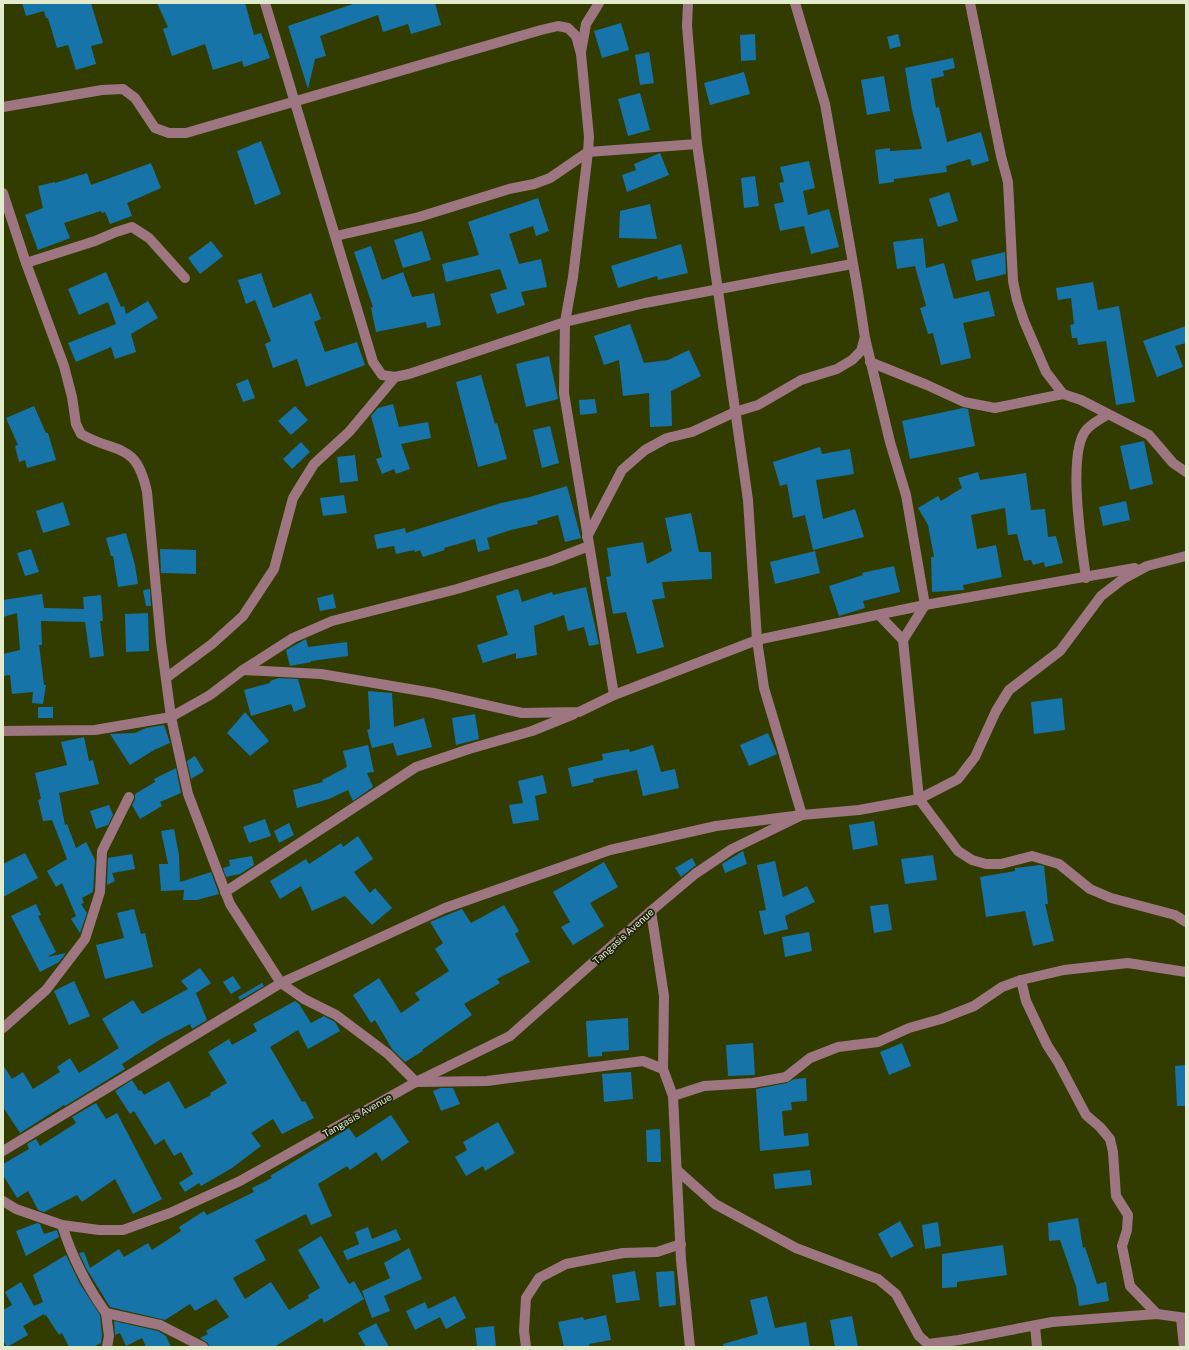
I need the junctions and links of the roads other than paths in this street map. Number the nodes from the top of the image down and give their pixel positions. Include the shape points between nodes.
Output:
1 (265, 3) edge
2 (599, 3) edge
3 (688, 3) edge
4 (795, 3) edge
5 (970, 3) edge
6 (581, 54) junction
7 (294, 102) junction
8 (3, 107) edge
9 (697, 144) junction
10 (588, 152) junction
11 (3, 193) edge
12 (336, 236) junction
13 (26, 264) junction
14 (852, 264) junction
15 (185, 278) dead end
16 (718, 289) junction
17 (565, 322) junction
18 (865, 338) junction
19 (870, 362) junction
20 (395, 377) junction
21 (1063, 394) junction
22 (735, 412) junction
23 (1107, 415) junction
24 (1186, 472) edge
25 (588, 541) junction
26 (1186, 556) edge
27 (1147, 566) junction
28 (1086, 578) junction
29 (925, 605) junction
30 (879, 616) junction
31 (758, 640) junction
32 (903, 640) junction
33 (243, 670) junction
34 (166, 678) junction
35 (614, 695) junction
36 (579, 712) junction
37 (171, 717) junction
38 (3, 731) edge
39 (129, 797) dead end
40 (919, 799) junction
41 (802, 815) junction
42 (225, 892) junction
43 (651, 911) junction
44 (1186, 922) edge
45 (1186, 972) edge
46 (1021, 980) junction
47 (281, 983) junction
48 (3, 1028) edge
49 (663, 1069) junction
50 (416, 1082) junction
51 (673, 1096) junction
52 (3, 1150) edge
53 (678, 1171) junction
54 (3, 1201) edge
55 (62, 1224) junction
56 (681, 1244) junction
57 (106, 1313) junction
58 (1157, 1314) junction
59 (1184, 1318) edge
60 (1035, 1326) junction
61 (107, 1347) edge
62 (203, 1347) edge
63 (526, 1347) edge
64 (690, 1347) edge
65 (1037, 1347) edge
66 (1184, 1347) edge

1 - 7 street
2 - 6 street via 586,24
3 - 9 street
4 - 14 street via 825,104
5 - 21 street via 1008,182 1013,281 1017,300 1046,372
6 - 7 street via 576,36 568,28 558,26
6 - 10 street via 589,137
7 - 8 street via 186,133 169,133 155,128 135,98 123,89 102,90
7 - 12 street
9 - 10 street
9 - 16 street
10 - 12 street via 550,178 534,184 508,189 419,217
10 - 17 street
11 - 13 street
12 - 20 street via 373,362 382,375
13 - 15 street via 132,227 149,238
13 - 34 street via 64,366 76,424 81,434 130,455 143,472
14 - 16 street
14 - 18 street
16 - 17 street
16 - 22 street
17 - 20 street
17 - 25 street via 564,393
18 - 19 street
18 - 22 street via 861,351 837,369 800,380 758,405
19 - 21 street via 964,402 995,408
19 - 29 street via 906,495
20 - 34 street via 350,432 314,464 293,498 274,569 243,616 212,644
21 - 23 street via 1081,400
22 - 25 street via 692,432 667,438 645,450 622,470
22 - 31 street via 748,500
23 - 24 street via 1149,435 1173,463
23 - 28 street via 1086,430 1077,454 1077,493
25 - 33 street via 550,561 457,589 332,621 293,638
25 - 35 street
26 - 27 street, Tangasis Avenue
27 - 28 street
27 - 40 street, Tangasis Avenue via 1122,579 1101,596 1060,651 1010,690 996,711 975,757 958,779
28 - 29 street
29 - 30 street
29 - 32 street
30 - 31 street
30 - 32 street
31 - 35 street
31 - 41 street via 764,688
32 - 40 street
33 - 36 street via 321,674 433,693 522,713
33 - 37 street via 210,695
34 - 37 street
35 - 36 street
36 - 42 street via 532,731 416,767
37 - 38 street via 95,730
37 - 42 street via 188,794
39 - 48 street via 102,851 100,892 85,939 46,990
40 - 41 street, Tangasis Avenue via 859,810
40 - 44 street via 958,851 972,860 986,864 1001,864 1032,856 1059,864 1090,888 1104,895 1176,915
41 - 43 street, Tangasis Avenue via 732,849 695,874
41 - 47 street via 716,826 610,850 445,908
42 - 47 street
43 - 49 street via 664,996
43 - 50 street, Tangasis Avenue via 510,1036
45 - 46 street via 1128,964 1064,970
46 - 51 street via 1002,987 974,1006 941,1019 909,1028 878,1042 838,1047 810,1058 786,1077 753,1083 704,1086
46 - 58 street via 1026,1001 1047,1045 1086,1115 1110,1139 1116,1196 1128,1215 1122,1246 1130,1286
47 - 50 street via 304,999 336,1015 388,1054
47 - 52 street
49 - 50 street via 643,1061 487,1081
49 - 51 street
50 - 55 street, Tangasis Avenue via 240,1182 170,1214 123,1230 99,1230
51 - 53 street
53 - 56 street
53 - 60 street via 716,1204 796,1248 878,1279 896,1294 919,1336 928,1344
54 - 55 street, Tangasis Avenue via 16,1209
55 - 57 street via 76,1264 90,1291
56 - 63 street via 657,1252 623,1253 566,1264 539,1278 526,1298
56 - 64 street
57 - 61 street via 109,1336
57 - 62 street via 160,1324
58 - 59 street
58 - 60 street via 1052,1322
59 - 66 street
60 - 65 street

